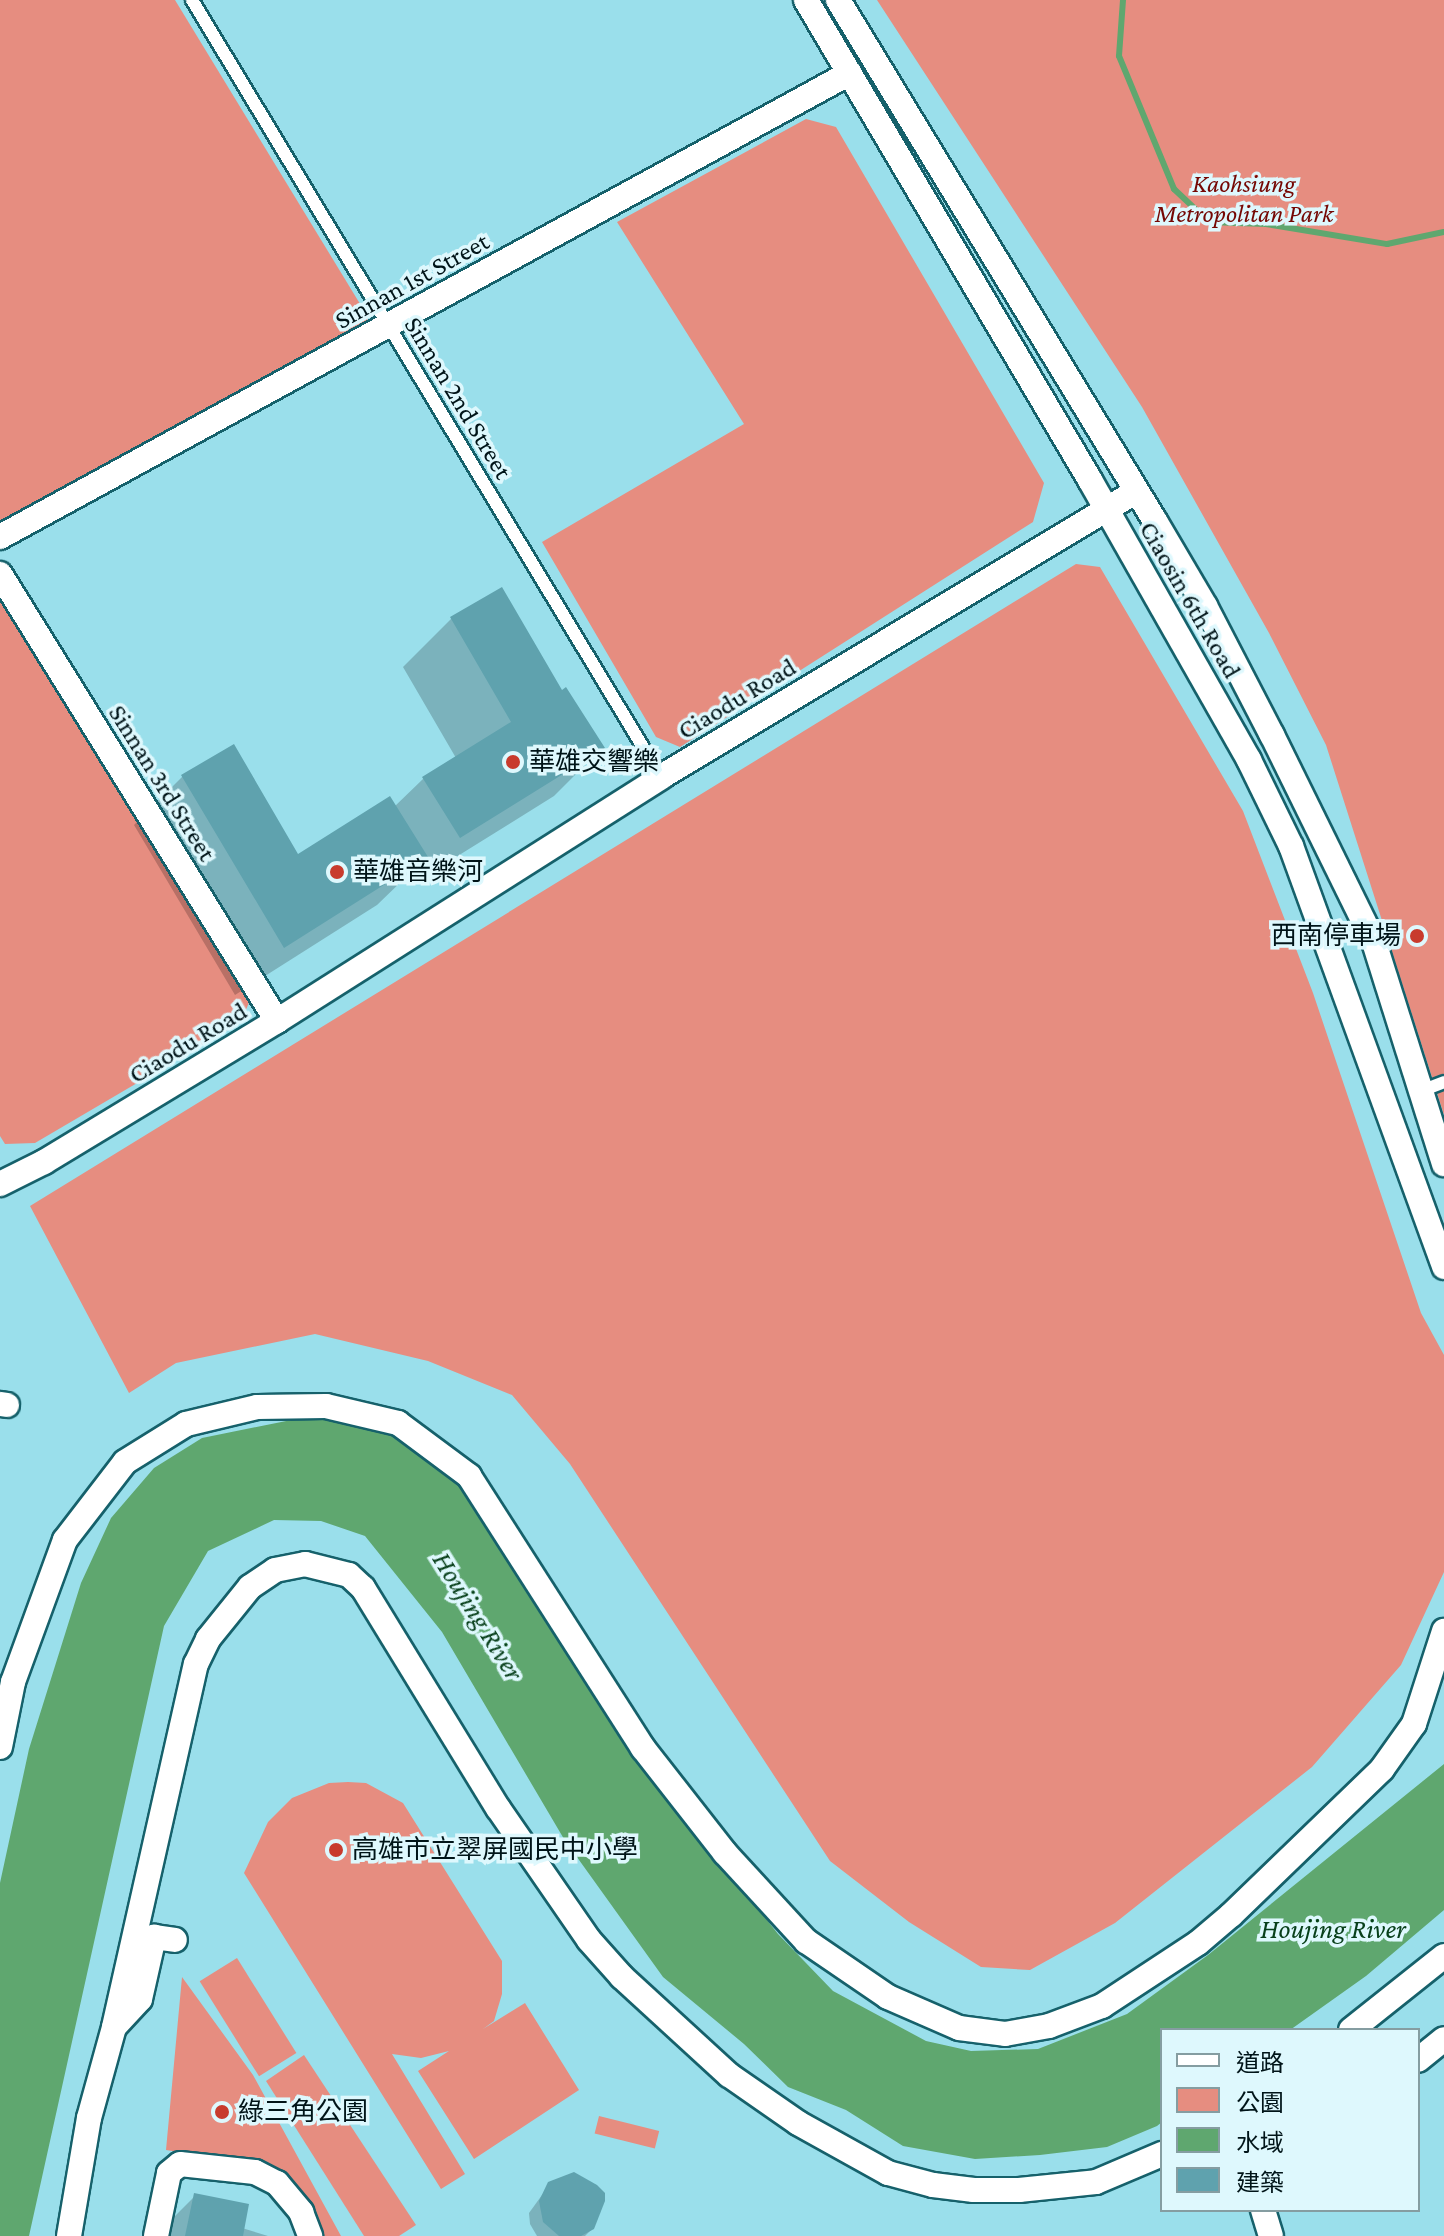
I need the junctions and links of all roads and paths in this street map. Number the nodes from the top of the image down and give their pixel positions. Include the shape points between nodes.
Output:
1 (192, 0) edge
2 (806, 0) edge
3 (838, 0) edge
4 (850, 73) junction
5 (389, 326) junction
6 (1137, 491) junction
7 (1106, 508) junction
8 (0, 537) edge
9 (0, 574) edge
10 (661, 777) junction
11 (277, 1021) junction
12 (1444, 1082) edge
13 (1421, 1091) junction
14 (1444, 1164) edge
15 (3, 1176) edge
16 (1444, 1267) edge
17 (1444, 1631) edge
18 (0, 1747) edge
19 (175, 1940) dead end
20 (1444, 1956) edge
21 (114, 2027) junction
22 (1354, 2028) edge
23 (1444, 2039) edge
24 (1420, 2058) edge
25 (1160, 2155) edge
26 (1264, 2212) edge
27 (69, 2236) edge
28 (156, 2236) edge
29 (310, 2236) edge
30 (1271, 2236) edge

1 - 5 lane, Sinnan 2nd Street
2 - 4 street, Ciaosin 6th Road
3 - 6 street, Ciaosin 6th Road
4 - 5 street, Sinnan 1st Street
4 - 7 street, Ciaosin 6th Road
5 - 8 street, Sinnan 1st Street
5 - 10 lane, Sinnan 2nd Street
6 - 7 street, Ciaodu Road
6 - 13 street, Ciaosin 6th Road via 1205,606 1374,942
7 - 10 street, Ciaodu Road
7 - 16 street, Ciaosin 6th Road via 1249,760 1291,846
9 - 11 street, Sinnan 3rd Street
10 - 11 street, Ciaodu Road
11 - 15 street, Ciaodu Road
12 - 13 lane
13 - 14 street, Ciaosin 6th Road
17 - 18 street via 1414,1724 1382,1769 1231,1915 1102,2006 1049,2026 1005,2034 959,2028 888,1997 806,1941 725,1853 643,1748 469,1476 398,1423 326,1406 257,1407 186,1424 125,1462 65,1540 13,1682
19 - 21 street via 154,1937 140,1999
20 - 22 street
21 - 25 street via 196,1664 208,1639 250,1587 275,1570 316,1564 349,1575 363,1588 498,1808 589,1940 729,2075 798,2123 888,2173 933,2185 1019,2190 1096,2182
21 - 27 street via 89,2118
23 - 24 street
26 - 30 street
28 - 29 street via 173,2167 180,2164 255,2172 277,2183 301,2212

